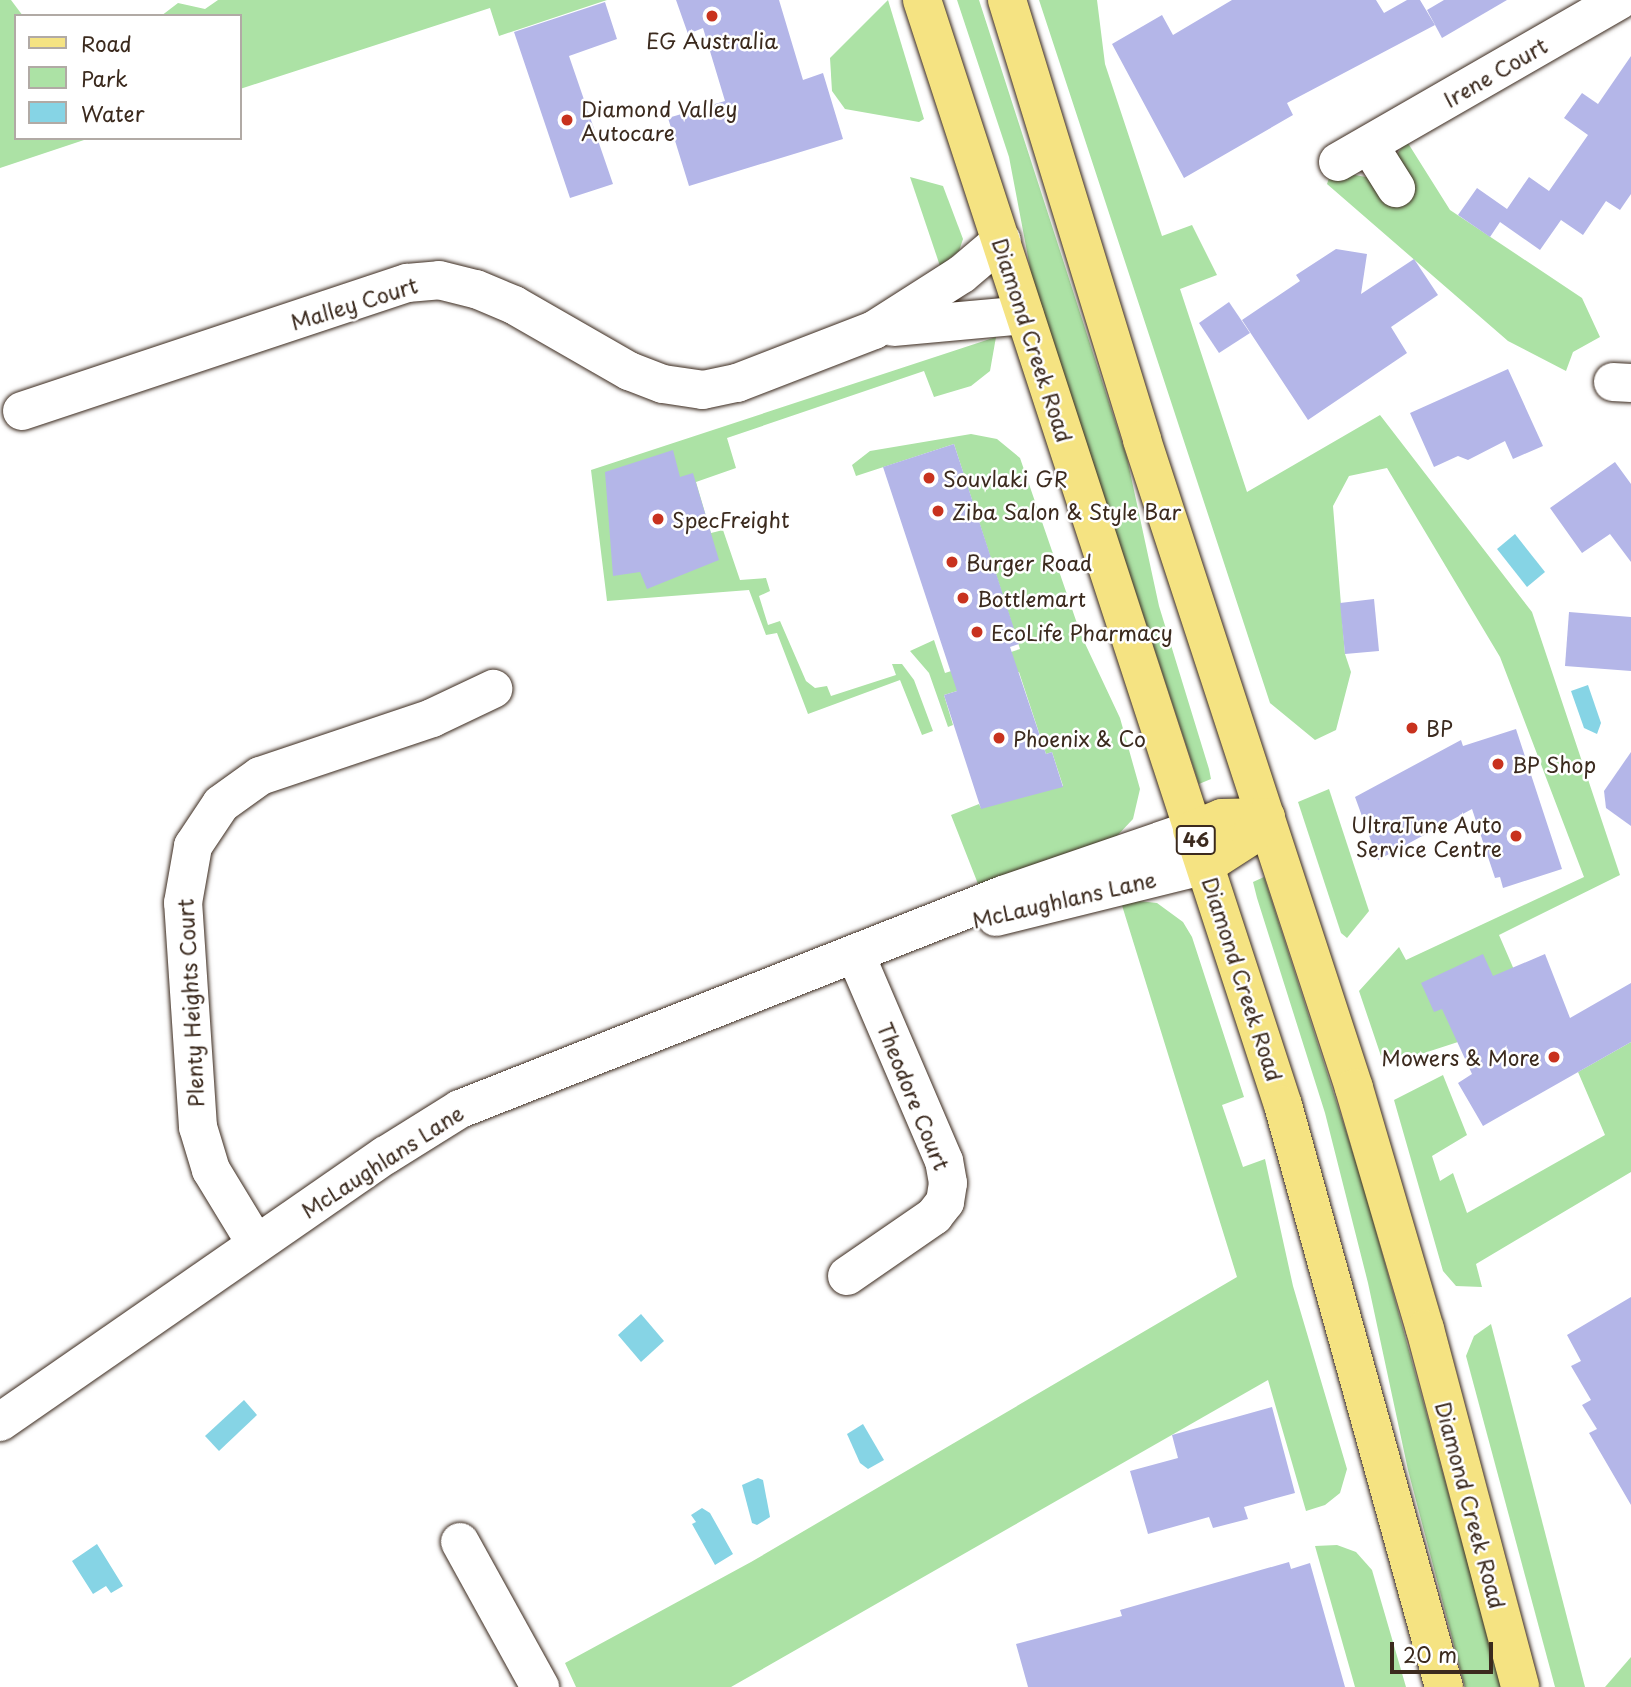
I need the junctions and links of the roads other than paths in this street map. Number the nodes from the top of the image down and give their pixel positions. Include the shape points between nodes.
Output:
1 (922, 0) edge
2 (1007, 0) edge
3 (1598, 5) edge
4 (1396, 188) dead end
5 (1002, 240) junction
6 (1024, 315) junction
7 (874, 330) junction
8 (22, 411) dead end
9 (493, 689) dead end
10 (1266, 817) junction
11 (1192, 830) junction
12 (1206, 865) junction
13 (922, 930) junction
14 (856, 956) junction
15 (256, 1244) junction
16 (847, 1276) dead end
17 (0, 1422) edge
18 (460, 1542) dead end
19 (540, 1687) edge
20 (1444, 1687) edge
21 (1520, 1687) edge

1 - 5 main road, Diamond Creek Road / 46
2 - 10 main road, Diamond Creek Road via 1142,440
3 - 4 street, Irene Court via 1354,153
5 - 6 main road, Diamond Creek Road / 46
5 - 7 street, Malley Court via 962,274
6 - 7 street, Malley Court via 926,321
6 - 11 main road, Diamond Creek Road / 46
7 - 8 street, Malley Court via 737,383 703,390 663,384 629,372 514,305 476,289 439,280 407,283
9 - 15 street, Plenty Heights Court via 432,718 260,776 222,804 193,846 183,903 198,1127 211,1170
10 - 11 main road via 1222,818
10 - 12 main road via 1251,836
10 - 21 main road, Diamond Creek Road via 1408,1270
11 - 12 main road, Diamond Creek Road / 46
11 - 13 street, McLaughlans Lane via 1041,881
12 - 13 street, McLaughlans Lane via 1041,909
12 - 20 main road, Diamond Creek Road / 46 via 1326,1245
13 - 14 street, McLaughlans Lane
14 - 15 street, McLaughlans Lane via 460,1110
14 - 16 street, Theodore Court via 944,1161 948,1183 945,1202 934,1216
15 - 17 street, McLaughlans Lane
18 - 19 street

